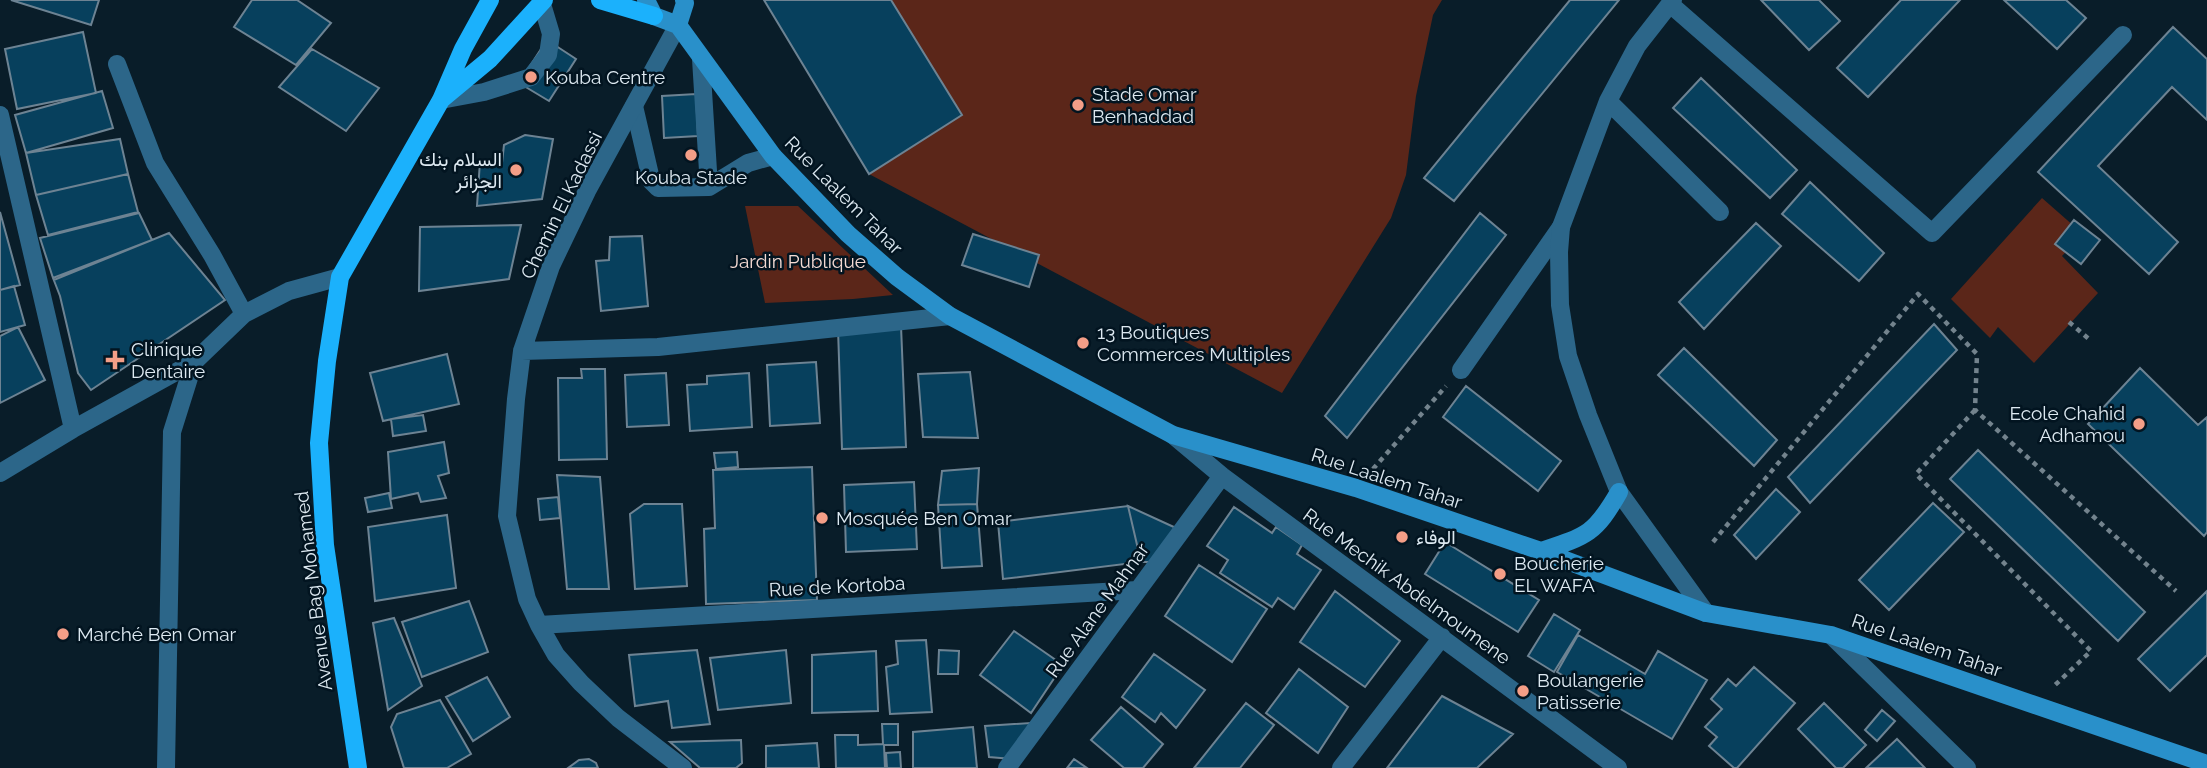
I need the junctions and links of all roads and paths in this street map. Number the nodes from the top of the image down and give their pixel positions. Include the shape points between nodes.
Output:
1 (490, 0) edge
2 (600, 0) edge
3 (684, 0) edge
4 (547, 1) edge
5 (1671, 2) edge
6 (650, 8) edge
7 (678, 25) junction
8 (2123, 35) dead end
9 (701, 59) junction
10 (117, 64) dead end
11 (441, 100) junction
12 (1608, 101) junction
13 (634, 106) junction
14 (0, 115) edge
15 (773, 156) junction
16 (709, 187) junction
17 (1720, 212) dead end
18 (1561, 227) junction
19 (340, 277) junction
20 (244, 314) junction
21 (950, 316) junction
22 (2069, 322) dead end
23 (2090, 340) dead end
24 (522, 351) junction
25 (194, 362) junction
26 (1461, 370) joint
27 (1975, 410) junction
28 (73, 429) junction
29 (1173, 435) junction
30 (0, 473) edge
31 (1222, 476) junction
32 (1356, 488) junction
33 (1619, 492) junction
34 (1713, 542) dead end
35 (1541, 551) junction
36 (1138, 590) junction
37 (2175, 592) dead end
38 (1706, 613) junction
39 (539, 625) junction
40 (1831, 635) junction
41 (1442, 637) junction
42 (2035, 704) junction
43 (2207, 764) edge
44 (166, 768) edge
45 (358, 768) edge
46 (683, 768) edge
47 (1007, 768) edge
48 (1341, 768) edge
49 (1618, 768) edge
50 (1967, 768) edge

1 - 11 main road
2 - 6 main road
3 - 7 main road
4 - 11 main road
4 - 11 street via 548,55 531,77
5 - 8 street via 1933,233
5 - 12 street via 1637,46
6 - 7 main road
7 - 9 main road, Rue Laalem Tahar
7 - 13 street, Chemin El Kadassi
9 - 15 main road, Rue Laalem Tahar
9 - 16 street
10 - 20 street via 155,163
11 - 19 main road, Avenue Bag Mohamed
12 - 17 street
12 - 18 street
13 - 16 street via 652,182 665,190
13 - 24 street, Chemin El Kadassi via 551,266
14 - 28 street
15 - 16 street via 748,163
15 - 21 main road, Rue Laalem Tahar via 848,234
18 - 26 street
18 - 33 street via 1560,305 1569,356
19 - 20 street via 289,291
19 - 45 main road, Avenue Bag Mohamed via 319,443 325,545
20 - 25 street
21 - 24 street via 658,347
21 - 29 main road, Rue Laalem Tahar
22 - 23 path
24 - 39 street, Chemin El Kadassi via 507,516 527,599
25 - 28 street
25 - 44 street via 172,432
26 - 32 path
27 - 34 path via 1977,354 1918,294
27 - 37 path
27 - 42 path via 1916,474 2091,651
28 - 30 street
29 - 31 street, Rue Mechik Abdelmoumene
29 - 32 main road, Rue Laalem Tahar
31 - 36 street, Rue Alane Mahnar
31 - 41 street, Rue Mechik Abdelmoumene
32 - 35 main road, Rue Laalem Tahar
33 - 35 main road via 1594,529
33 - 38 street
35 - 38 main road, Rue Laalem Tahar
36 - 39 street, Rue de Kortoba
36 - 47 street, Rue Alane Mahnar
38 - 40 main road, Rue Laalem Tahar
39 - 46 street, Chemin El Kadassi via 556,655 581,683 618,719
40 - 42 main road, Rue Laalem Tahar
40 - 50 street
41 - 48 street
41 - 49 street, Rue Mechik Abdelmoumene
42 - 43 main road, Rue Laalem Tahar

